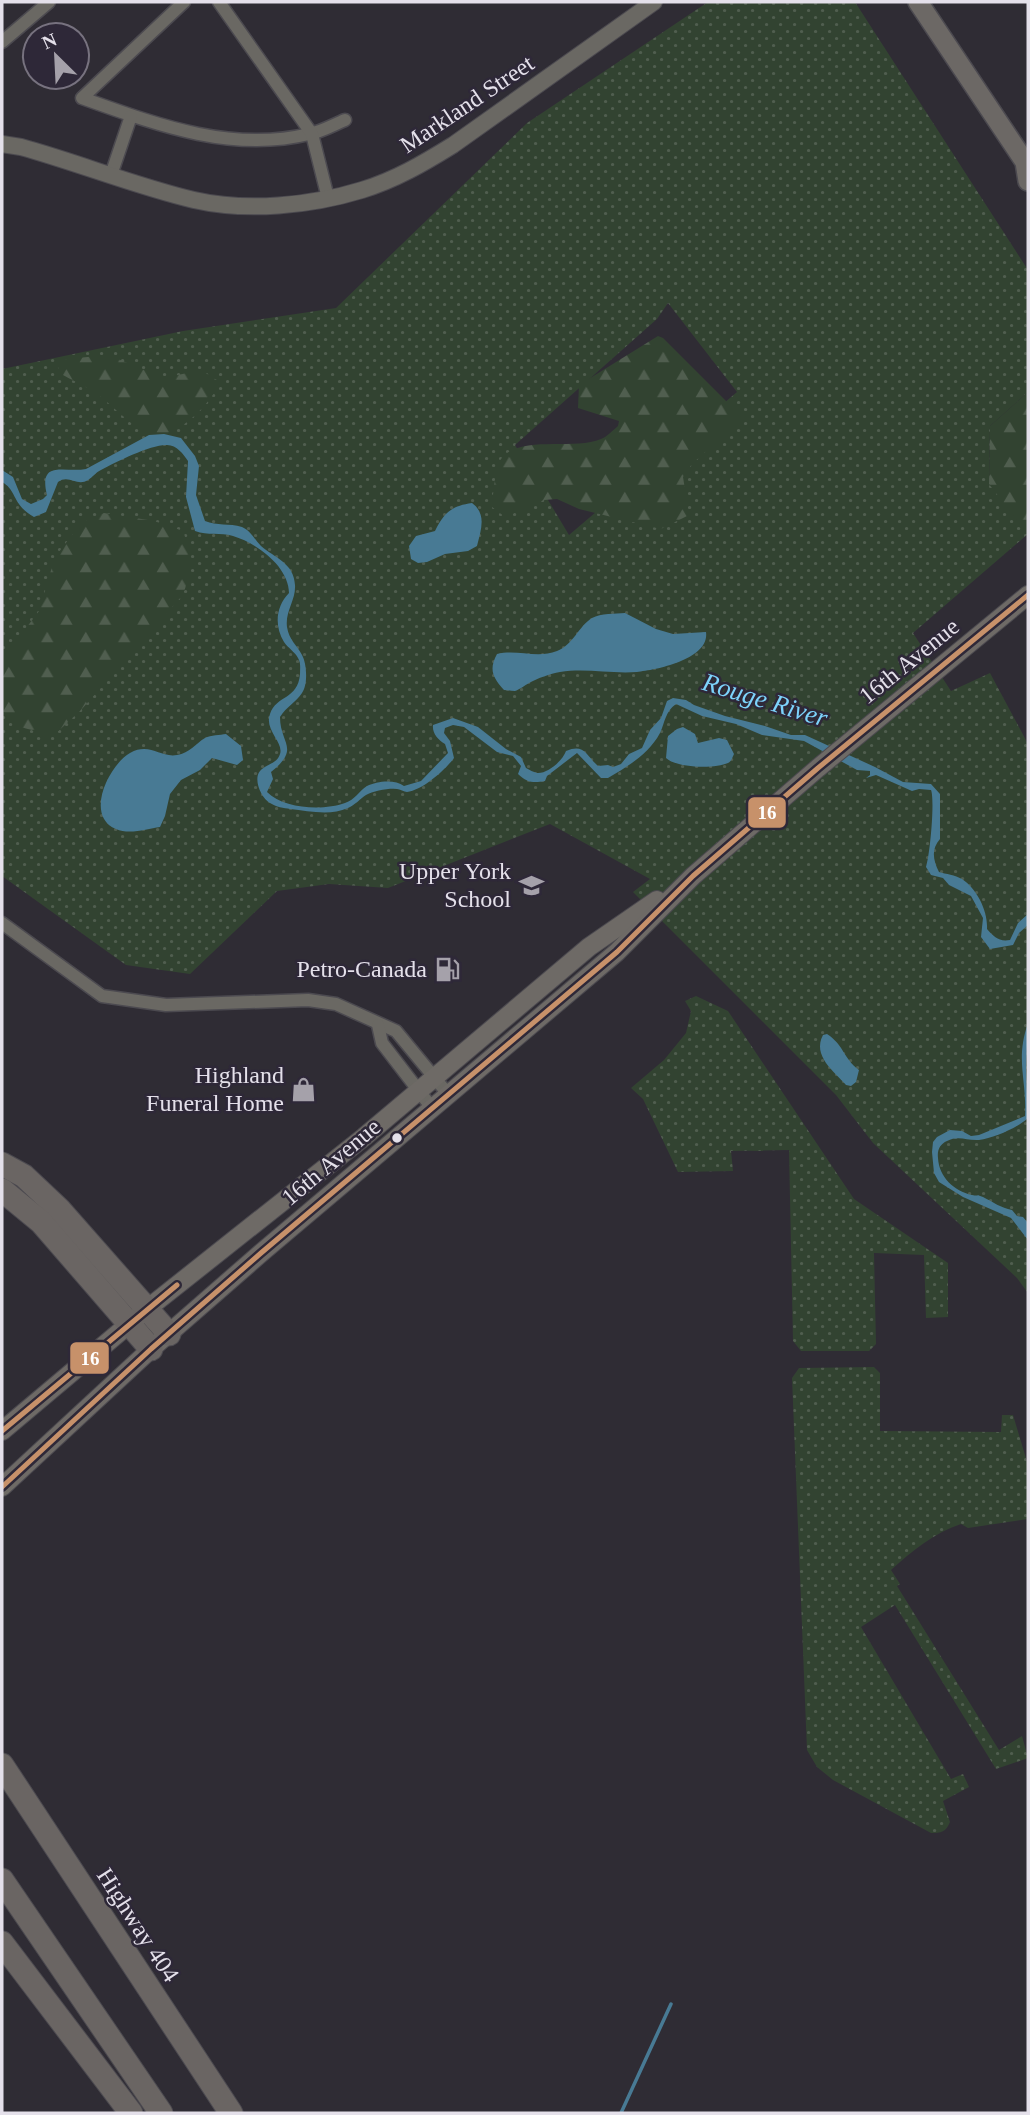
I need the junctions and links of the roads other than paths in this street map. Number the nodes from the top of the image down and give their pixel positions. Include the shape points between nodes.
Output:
1 (48, 2) edge
2 (184, 2) edge
3 (219, 2) edge
4 (654, 2) edge
5 (918, 2) edge
6 (2, 43) edge
7 (131, 116) junction
8 (345, 120) dead end
9 (312, 134) junction
10 (2, 144) edge
11 (1027, 169) edge
12 (111, 176) junction
13 (328, 198) junction
14 (1028, 595) edge
15 (693, 876) junction
16 (2, 923) edge
17 (378, 1025) junction
18 (435, 1079) junction
19 (419, 1092) junction
20 (448, 1094) junction
21 (432, 1108) junction
22 (2, 1164) edge
23 (2, 1190) edge
24 (147, 1309) junction
25 (129, 1324) junction
26 (169, 1334) junction
27 (151, 1349) junction
28 (2, 1431) edge
29 (2, 1487) edge
30 (2, 1765) edge
31 (2, 1880) edge
32 (2, 1942) edge
33 (131, 2113) edge
34 (161, 2113) edge
35 (231, 2113) edge

1 - 6 street
2 - 7 street via 82,98
3 - 9 street
4 - 13 street, Markland Street via 418,167 363,190
5 - 11 main road
7 - 9 street via 186,133 229,139 275,141
7 - 12 street
8 - 9 street
9 - 13 street
10 - 12 street, Markland Street
12 - 13 street, Markland Street via 194,200 236,206
14 - 15 main road, 16th Avenue
15 - 18 main road, 16th Avenue via 589,947
15 - 20 main road, 16th Avenue via 617,952
16 - 17 street via 102,996 166,1005 308,1000 336,1004
17 - 18 street via 396,1031
17 - 19 street via 382,1043
18 - 19 main road, 16th Avenue
18 - 20 street
19 - 21 street
19 - 24 main road, 16th Avenue
20 - 21 main road, 16th Avenue
21 - 26 main road, 16th Avenue
22 - 24 highway via 24,1176 59,1209
23 - 25 highway via 41,1222
24 - 25 main road, 16th Avenue
24 - 26 highway
25 - 27 highway
25 - 28 main road, 16th Avenue
26 - 27 main road, 16th Avenue
27 - 29 main road, 16th Avenue
30 - 35 highway, Highway 404
31 - 34 highway
32 - 33 highway

